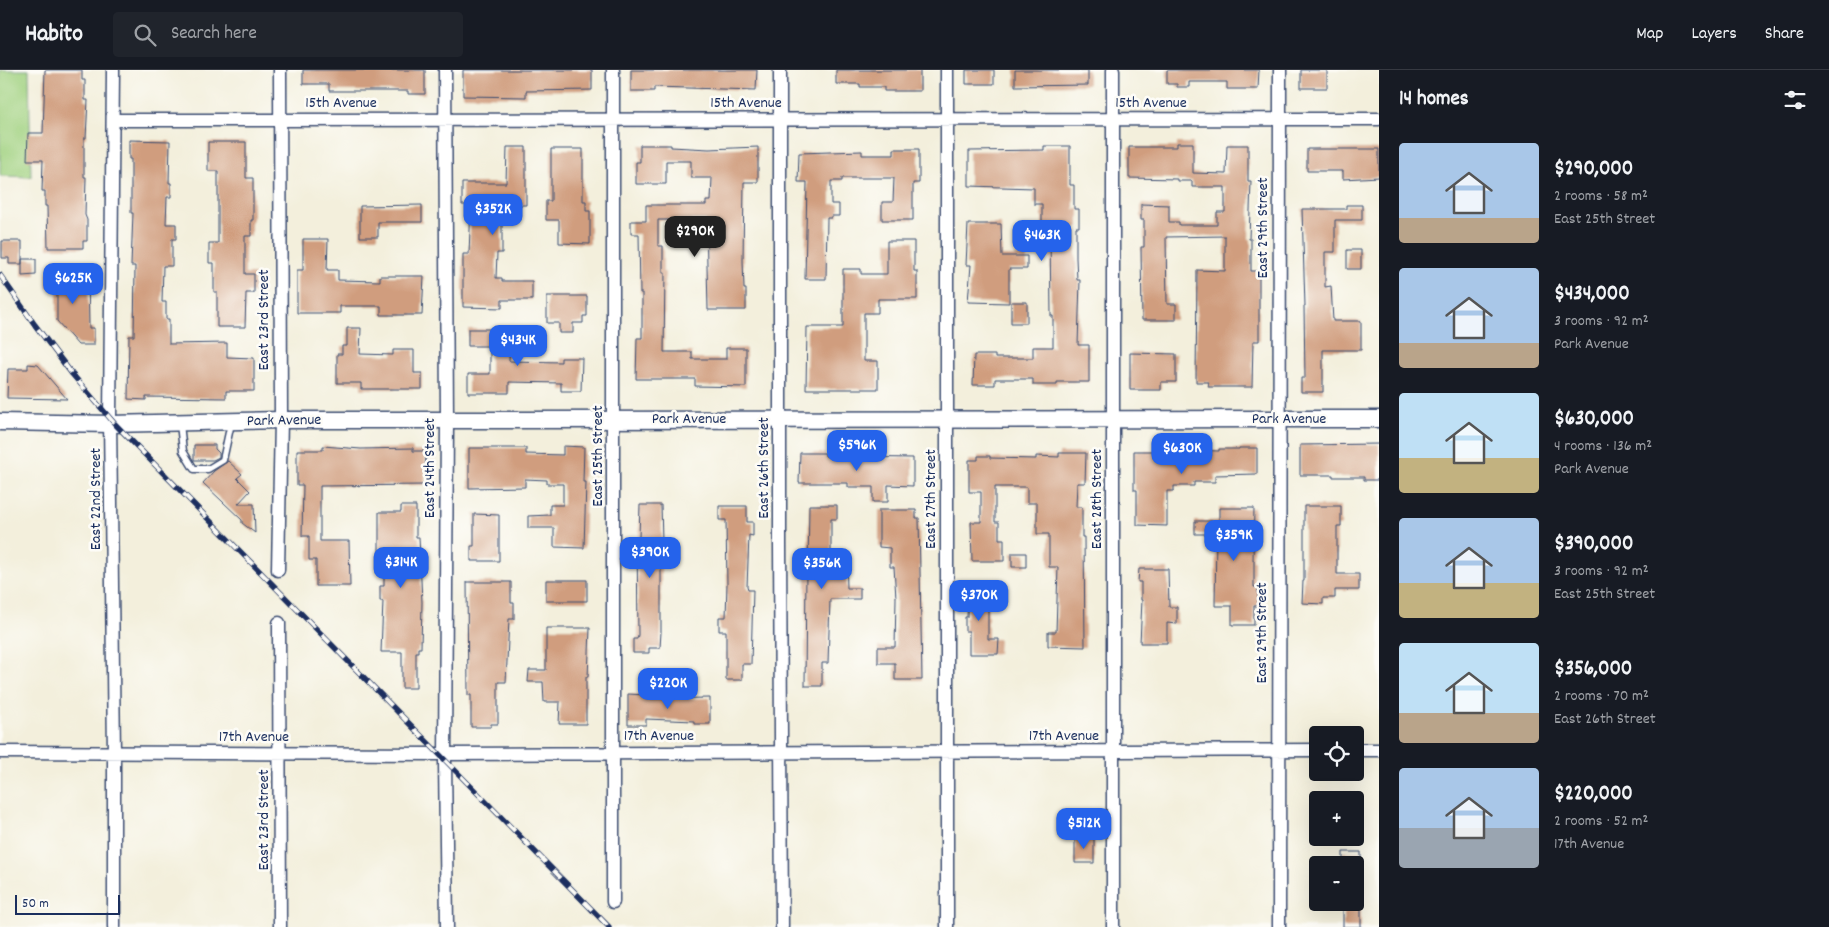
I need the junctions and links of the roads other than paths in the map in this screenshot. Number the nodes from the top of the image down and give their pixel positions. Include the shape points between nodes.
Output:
1 (113, 70) edge
2 (280, 70) edge
3 (446, 70) edge
4 (612, 70) edge
5 (780, 70) edge
6 (946, 70) edge
7 (1113, 70) edge
8 (1280, 70) edge
9 (613, 119) junction
10 (781, 119) junction
11 (947, 119) junction
12 (1113, 119) junction
13 (1280, 119) junction
14 (1379, 119) edge
15 (113, 120) junction
16 (281, 120) junction
17 (446, 120) junction
18 (780, 419) junction
19 (1114, 419) junction
20 (1279, 419) junction
21 (1379, 419) edge
22 (281, 420) junction
23 (447, 420) junction
24 (614, 420) junction
25 (947, 420) junction
26 (231, 421) junction
27 (0, 422) edge
28 (180, 422) junction
29 (111, 424) junction
30 (278, 570) dead end
31 (279, 623) dead end
32 (1278, 750) junction
33 (1309, 750) edge
34 (1364, 750) edge
35 (1379, 750) edge
36 (0, 752) edge
37 (614, 752) junction
38 (781, 752) junction
39 (947, 752) junction
40 (1114, 752) junction
41 (114, 753) junction
42 (280, 753) junction
43 (445, 754) junction
44 (613, 902) dead end
45 (114, 927) edge
46 (280, 927) edge
47 (447, 927) edge
48 (782, 927) edge
49 (947, 927) edge
50 (1113, 927) edge
51 (1279, 927) edge

1 - 15 street, East 22nd Street
2 - 16 street, East 23rd Street
3 - 17 street, East 24th Street
4 - 9 street, East 25th Street
5 - 10 street, East 26th Street
6 - 11 street, East 27th Street
7 - 12 street, East 28th Street
8 - 13 street, East 29th Street
9 - 10 street, 15th Avenue
9 - 17 street, 15th Avenue
9 - 24 street, East 25th Street
10 - 11 street, 15th Avenue
10 - 18 street, East 26th Street
11 - 12 street, 15th Avenue
11 - 25 street, East 27th Street
12 - 13 street, 15th Avenue
12 - 19 street, East 28th Street
13 - 14 street, 15th Avenue
13 - 20 street, East 29th Street
15 - 16 street, 15th Avenue
15 - 29 street, East 22nd Street
16 - 17 street, 15th Avenue
16 - 22 street, East 23rd Street
17 - 23 street, East 24th Street
18 - 24 street, Park Avenue
18 - 25 street, Park Avenue
18 - 38 street, East 26th Street
19 - 20 street, Park Avenue
19 - 25 street, Park Avenue
19 - 40 street, East 28th Street
20 - 21 street, Park Avenue
20 - 32 street, East 29th Street
22 - 23 street, Park Avenue
22 - 26 street, Park Avenue
22 - 30 street, East 23rd Street
23 - 24 street, Park Avenue
23 - 43 street, East 24th Street
24 - 37 street, East 25th Street
25 - 39 street, East 27th Street
26 - 28 street, Park Avenue
26 - 28 lane via 223,460 208,469 194,469 183,451
27 - 29 street, Park Avenue
28 - 29 street, Park Avenue
29 - 41 street, East 22nd Street
31 - 42 street, East 23rd Street
32 - 33 street, 17th Avenue
32 - 40 street, 17th Avenue
32 - 51 street, East 29th Street
34 - 35 street
36 - 41 street, 17th Avenue
37 - 38 street, 17th Avenue
37 - 43 street, 17th Avenue
37 - 44 street, East 25th Street
38 - 39 street, 17th Avenue
38 - 48 street, East 26th Street
39 - 40 street, 17th Avenue
39 - 49 street, East 27th Street
40 - 50 street, East 28th Street
41 - 42 street, 17th Avenue
41 - 45 street, East 22nd Street
42 - 43 street, 17th Avenue
42 - 46 street, East 23rd Street
43 - 47 street, East 24th Street

